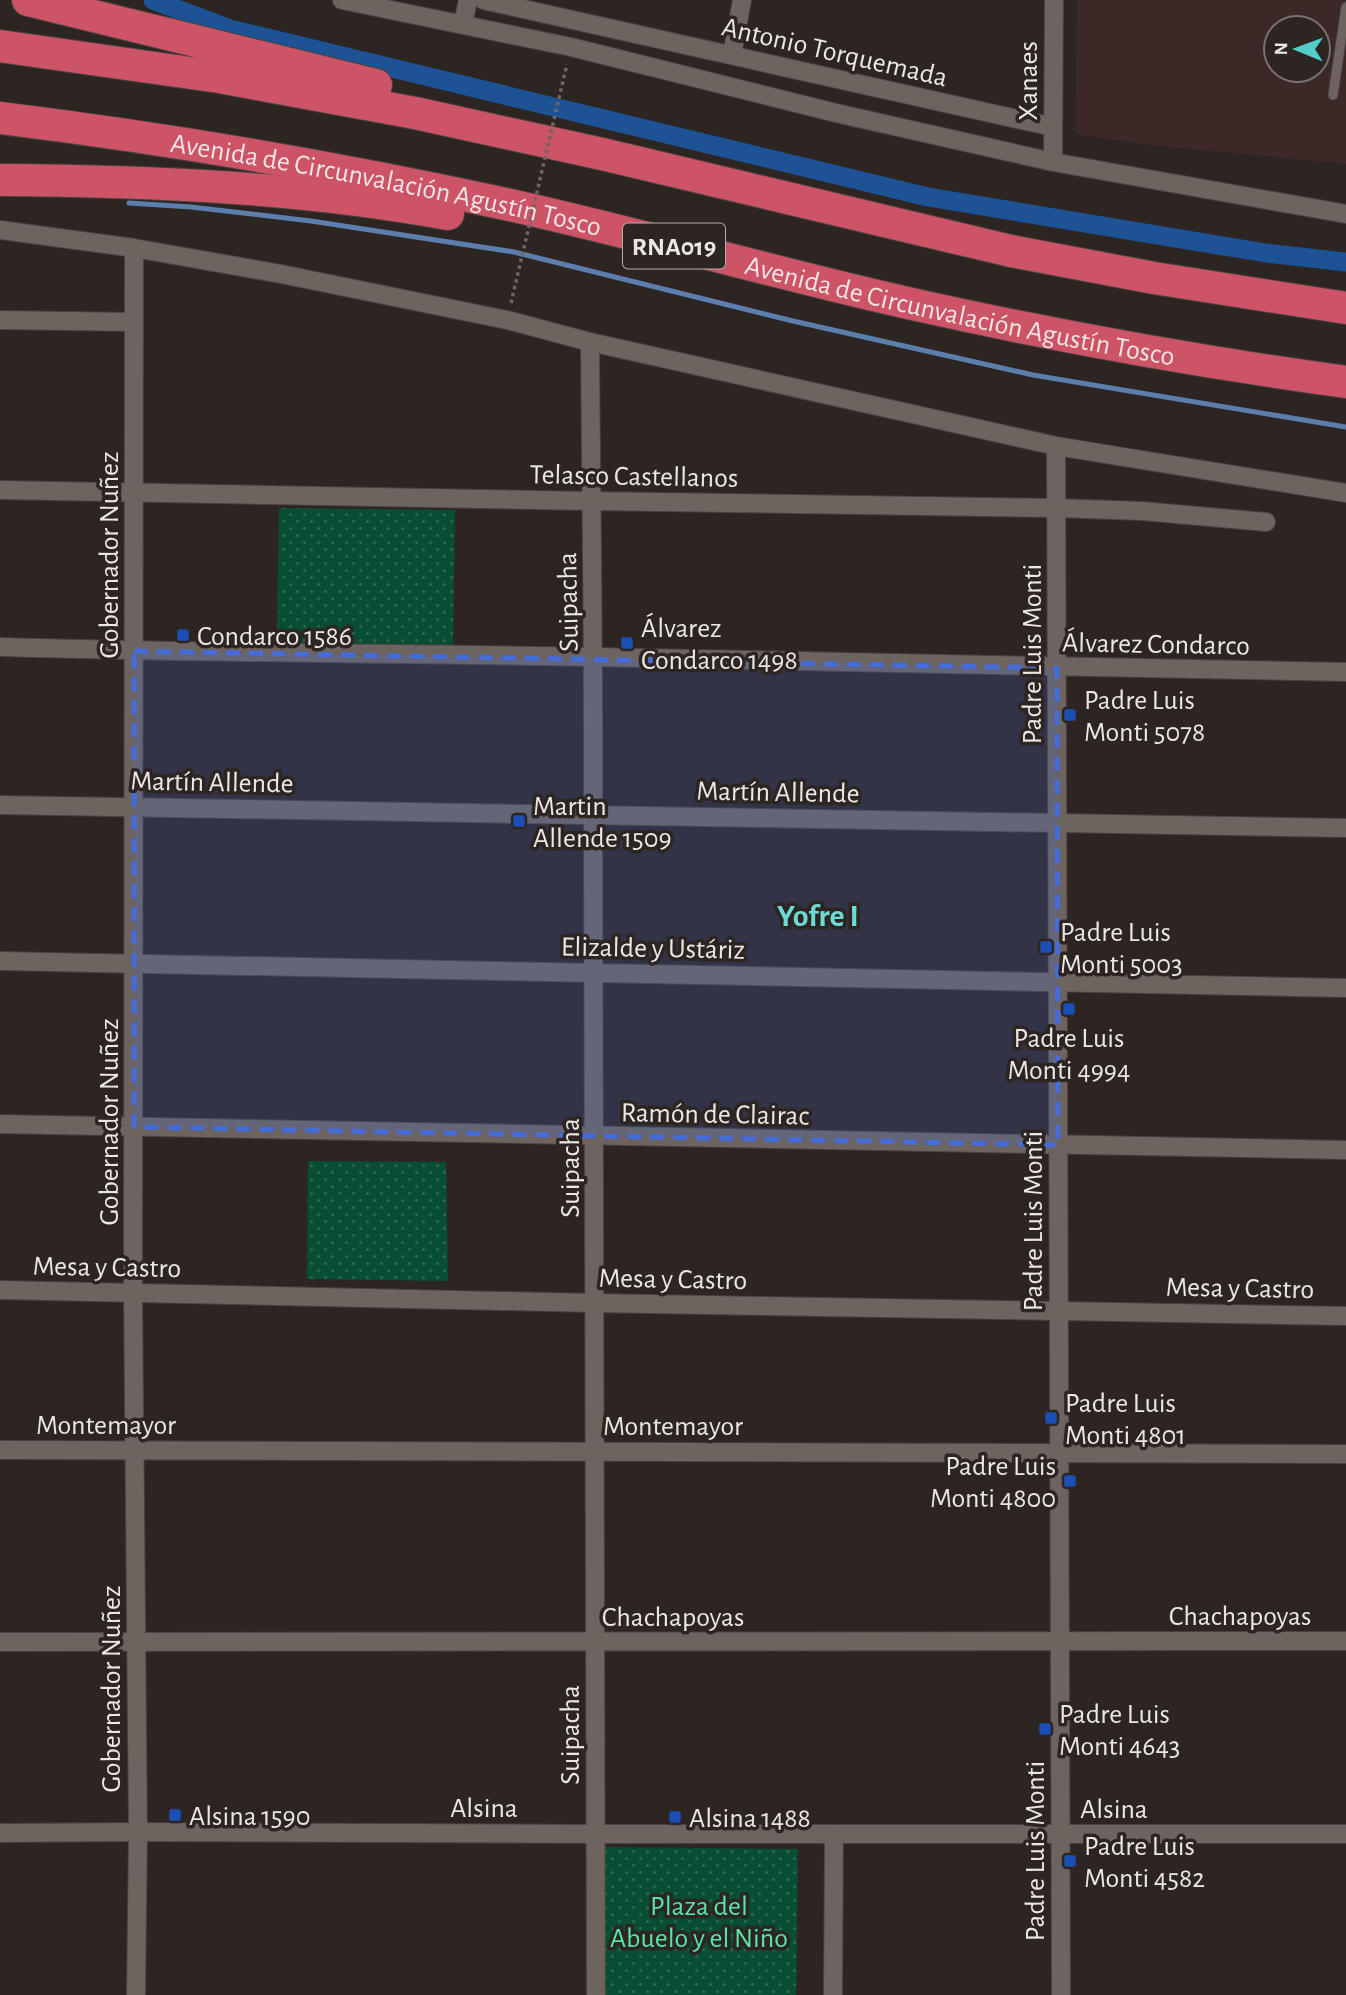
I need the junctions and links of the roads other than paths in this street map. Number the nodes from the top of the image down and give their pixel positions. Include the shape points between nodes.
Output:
1 (28, 0) edge
2 (342, 0) edge
3 (468, 0) edge
4 (483, 0) edge
5 (742, 0) edge
6 (1054, 0) edge
7 (1346, 7) edge
8 (463, 24) junction
9 (0, 46) edge
10 (732, 55) junction
11 (1333, 95) dead end
12 (0, 118) edge
13 (1053, 127) junction
14 (1053, 162) junction
15 (0, 180) edge
16 (1346, 214) edge
17 (891, 221) junction
18 (0, 230) edge
19 (134, 248) junction
20 (1078, 264) junction
21 (1346, 286) edge
22 (910, 304) junction
23 (1346, 308) edge
24 (0, 320) edge
25 (133, 322) junction
26 (590, 342) junction
27 (1102, 343) junction
28 (1346, 382) edge
29 (1346, 401) edge
30 (1056, 446) junction
31 (0, 489) edge
32 (135, 492) junction
33 (1346, 493) edge
34 (591, 501) junction
35 (1057, 508) junction
36 (1266, 522) dead end
37 (0, 647) edge
38 (134, 651) junction
39 (594, 657) junction
40 (1058, 668) junction
41 (1346, 672) edge
42 (0, 805) edge
43 (134, 806) junction
44 (593, 814) junction
45 (1056, 822) junction
46 (1346, 828) edge
47 (0, 961) edge
48 (134, 964) junction
49 (594, 972) junction
50 (1057, 982) junction
51 (1346, 988) edge
52 (0, 1124) edge
53 (134, 1127) junction
54 (595, 1137) junction
55 (1058, 1145) junction
56 (1346, 1150) edge
57 (0, 1290) edge
58 (133, 1292) junction
59 (594, 1303) junction
60 (1058, 1310) junction
61 (1346, 1316) edge
62 (0, 1450) edge
63 (136, 1451) junction
64 (594, 1451) junction
65 (1059, 1452) junction
66 (1346, 1454) edge
67 (0, 1642) edge
68 (136, 1642) junction
69 (595, 1642) junction
70 (1060, 1642) junction
71 (1346, 1642) edge
72 (138, 1832) junction
73 (0, 1833) edge
74 (596, 1834) junction
75 (834, 1834) junction
76 (1346, 1834) edge
77 (1060, 1835) junction
78 (136, 1995) edge
79 (596, 1995) edge
80 (833, 1995) edge
81 (1061, 1995) edge

1 - 17 highway via 722,163
2 - 8 street
3 - 8 street
4 - 10 street, Antonio Torquemada
5 - 10 street
6 - 13 street, Xanaes
7 - 11 lane
8 - 14 street
9 - 17 highway, RNA019 via 219,77 415,113
10 - 13 street, Antonio Torquemada
12 - 22 highway, Avenida de Circunvalación Agustín Tosco / RNA019 via 379,178 509,205
13 - 14 street, Xanaes
14 - 16 street
15 - 22 highway via 250,188 385,203 544,234 746,284
17 - 20 highway, RNA019
18 - 19 street
19 - 25 street, Gobernador Nuñez
19 - 26 street via 507,320
20 - 21 highway via 1271,275
20 - 23 highway, RNA019
22 - 27 highway, Avenida de Circunvalación Agustín Tosco / RNA019
24 - 25 street
25 - 32 street, Gobernador Nuñez
26 - 30 street
26 - 34 street, Suipacha
27 - 28 highway, Avenida de Circunvalación Agustín Tosco / RNA019
27 - 29 highway via 1300,395
30 - 33 street
30 - 35 street, Padre Luis Monti
31 - 32 street, Telasco Castellanos
32 - 34 street, Telasco Castellanos
32 - 38 street, Gobernador Nuñez
34 - 35 street, Telasco Castellanos
34 - 39 street, Suipacha
35 - 36 street, Telasco Castellanos
35 - 40 street, Padre Luis Monti
37 - 38 street, Álvarez Condarco
38 - 39 street, Álvarez Condarco
38 - 43 street, Gobernador Nuñez
39 - 40 street, Álvarez Condarco
39 - 44 street, Suipacha
40 - 41 street, Álvarez Condarco
40 - 45 street, Padre Luis Monti
42 - 43 street, Martín Allende
43 - 44 street, Martín Allende
43 - 48 street, Gobernador Nuñez
44 - 45 street, Martín Allende
44 - 49 street, Suipacha
45 - 46 street, Martín Allende
45 - 50 street, Padre Luis Monti
47 - 48 street, Elizalde y Ustáriz
48 - 49 street, Elizalde y Ustáriz
48 - 53 street, Gobernador Nuñez
49 - 50 street, Elizalde y Ustáriz
49 - 54 street, Suipacha
50 - 51 street, Elizalde y Ustáriz
50 - 55 street, Padre Luis Monti
52 - 53 street, Ramón de Clairac
53 - 54 street, Ramón de Clairac
53 - 58 street, Gobernador Nuñez
54 - 55 street, Ramón de Clairac
54 - 59 street, Suipacha
55 - 56 street, Ramón de Clairac
55 - 60 street, Padre Luis Monti
57 - 58 street, Mesa y Castro
58 - 59 street, Mesa y Castro
58 - 63 street, Gobernador Nuñez
59 - 60 street, Mesa y Castro
59 - 64 street, Suipacha
60 - 61 street, Mesa y Castro
60 - 65 street, Padre Luis Monti
62 - 63 street, Montemayor
63 - 64 street, Montemayor
63 - 68 street, Gobernador Nuñez
64 - 65 street, Montemayor
64 - 69 street, Suipacha
65 - 66 street, Montemayor
65 - 70 street, Padre Luis Monti
67 - 68 street, Chachapoyas
68 - 69 street, Chachapoyas
68 - 72 street, Gobernador Nuñez
69 - 70 street, Chachapoyas
69 - 74 street, Suipacha
70 - 71 street, Chachapoyas
70 - 77 street, Padre Luis Monti
72 - 73 street, Alsina
72 - 74 street, Alsina
72 - 78 street, Gobernador Nuñez
74 - 75 street, Alsina
74 - 79 street, Suipacha
75 - 77 street, Alsina
75 - 80 street
76 - 77 street, Alsina
77 - 81 street, Padre Luis Monti

